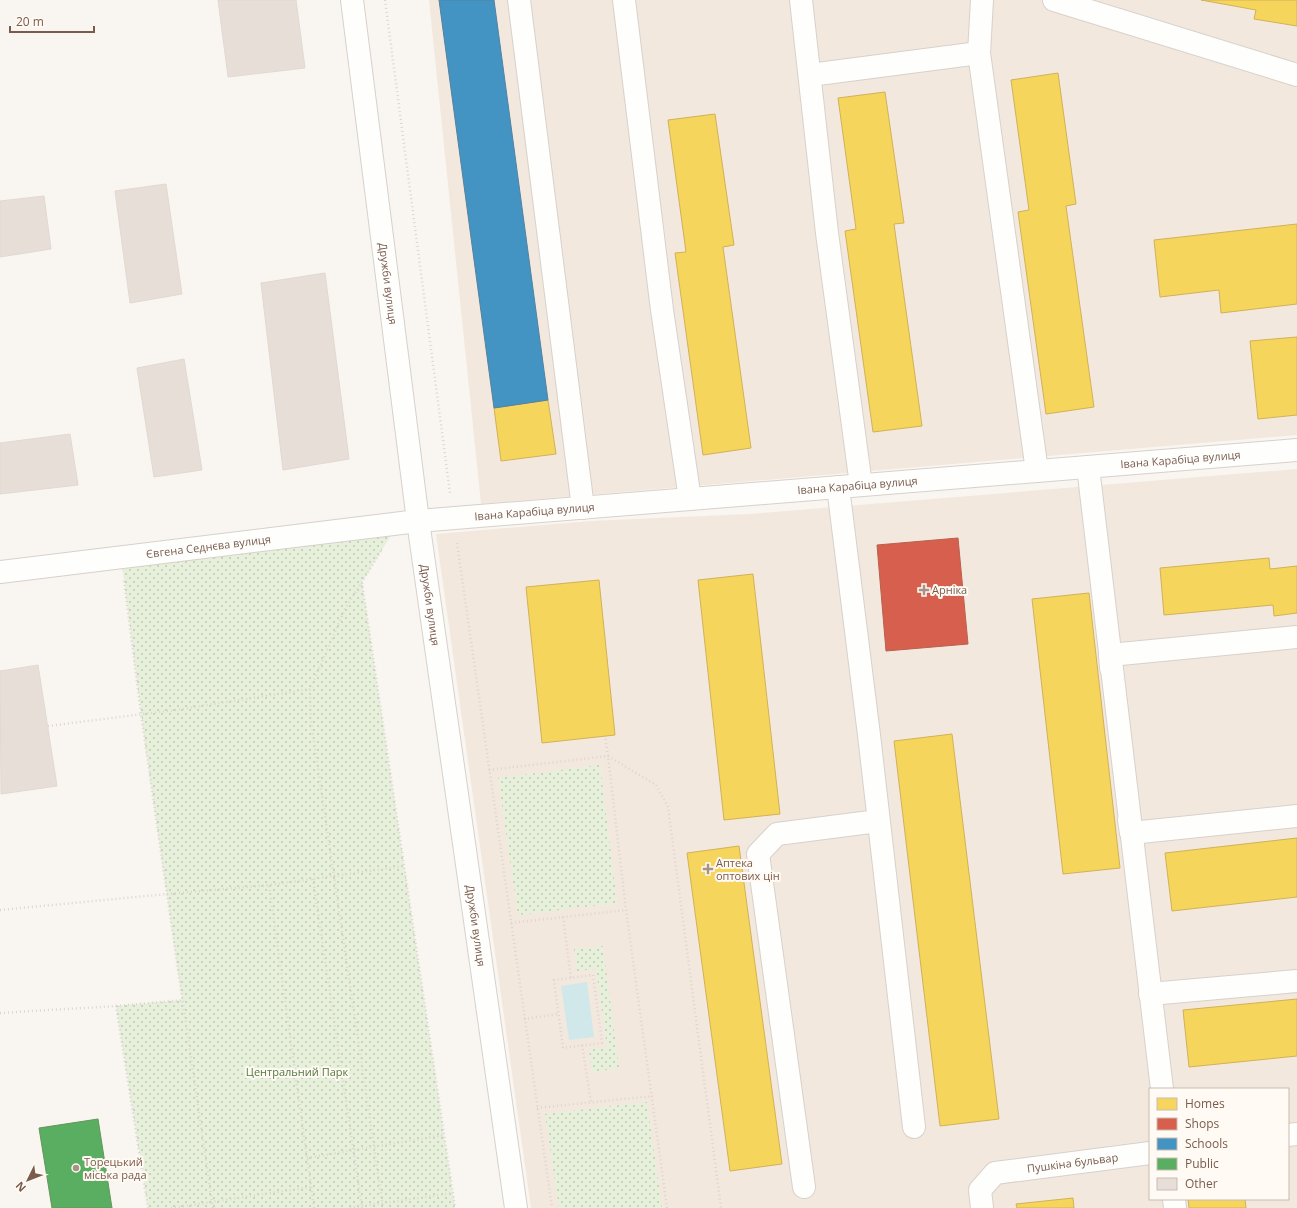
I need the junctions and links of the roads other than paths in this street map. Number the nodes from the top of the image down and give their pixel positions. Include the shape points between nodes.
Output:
1 (352, 0) edge
2 (519, 0) edge
3 (624, 0) edge
4 (801, 0) edge
5 (982, 0) edge
6 (1054, 0) edge
7 (979, 53) junction
8 (810, 75) junction
9 (1297, 75) edge
10 (1297, 450) edge
11 (1088, 467) junction
12 (1037, 471) junction
13 (861, 485) junction
14 (838, 487) junction
15 (690, 499) junction
16 (583, 508) junction
17 (408, 522) junction
18 (0, 572) edge
19 (1297, 637) edge
20 (1110, 655) junction
21 (1297, 816) edge
22 (878, 821) junction
23 (1131, 833) junction
24 (1297, 981) edge
25 (1150, 994) junction
26 (1162, 1088) edge
27 (914, 1127) dead end
28 (1149, 1153) edge
29 (804, 1187) dead end
30 (516, 1208) edge
31 (982, 1208) edge

1 - 17 street, Дружби вулиця
2 - 16 street
3 - 15 street via 662,310
4 - 8 street
5 - 7 street
6 - 9 street
7 - 8 street
7 - 12 street
8 - 13 street via 827,233
10 - 11 street, Івана Карабіца вулиця
11 - 12 street, Івана Карабіца вулиця
11 - 20 street
12 - 13 street, Івана Карабіца вулиця
13 - 14 street, Івана Карабіца вулиця
14 - 15 street, Івана Карабіца вулиця
14 - 22 street
15 - 16 street, Івана Карабіца вулиця
16 - 17 street, Івана Карабіца вулиця
17 - 18 street, Євгена Седнєва вулиця
17 - 30 street, Дружби вулиця
19 - 20 street
20 - 23 street
21 - 23 street
22 - 27 street
22 - 29 street via 777,834 758,854
23 - 25 street
24 - 25 street
25 - 26 street
28 - 31 street, Пушкіна бульвар via 994,1173 980,1190

